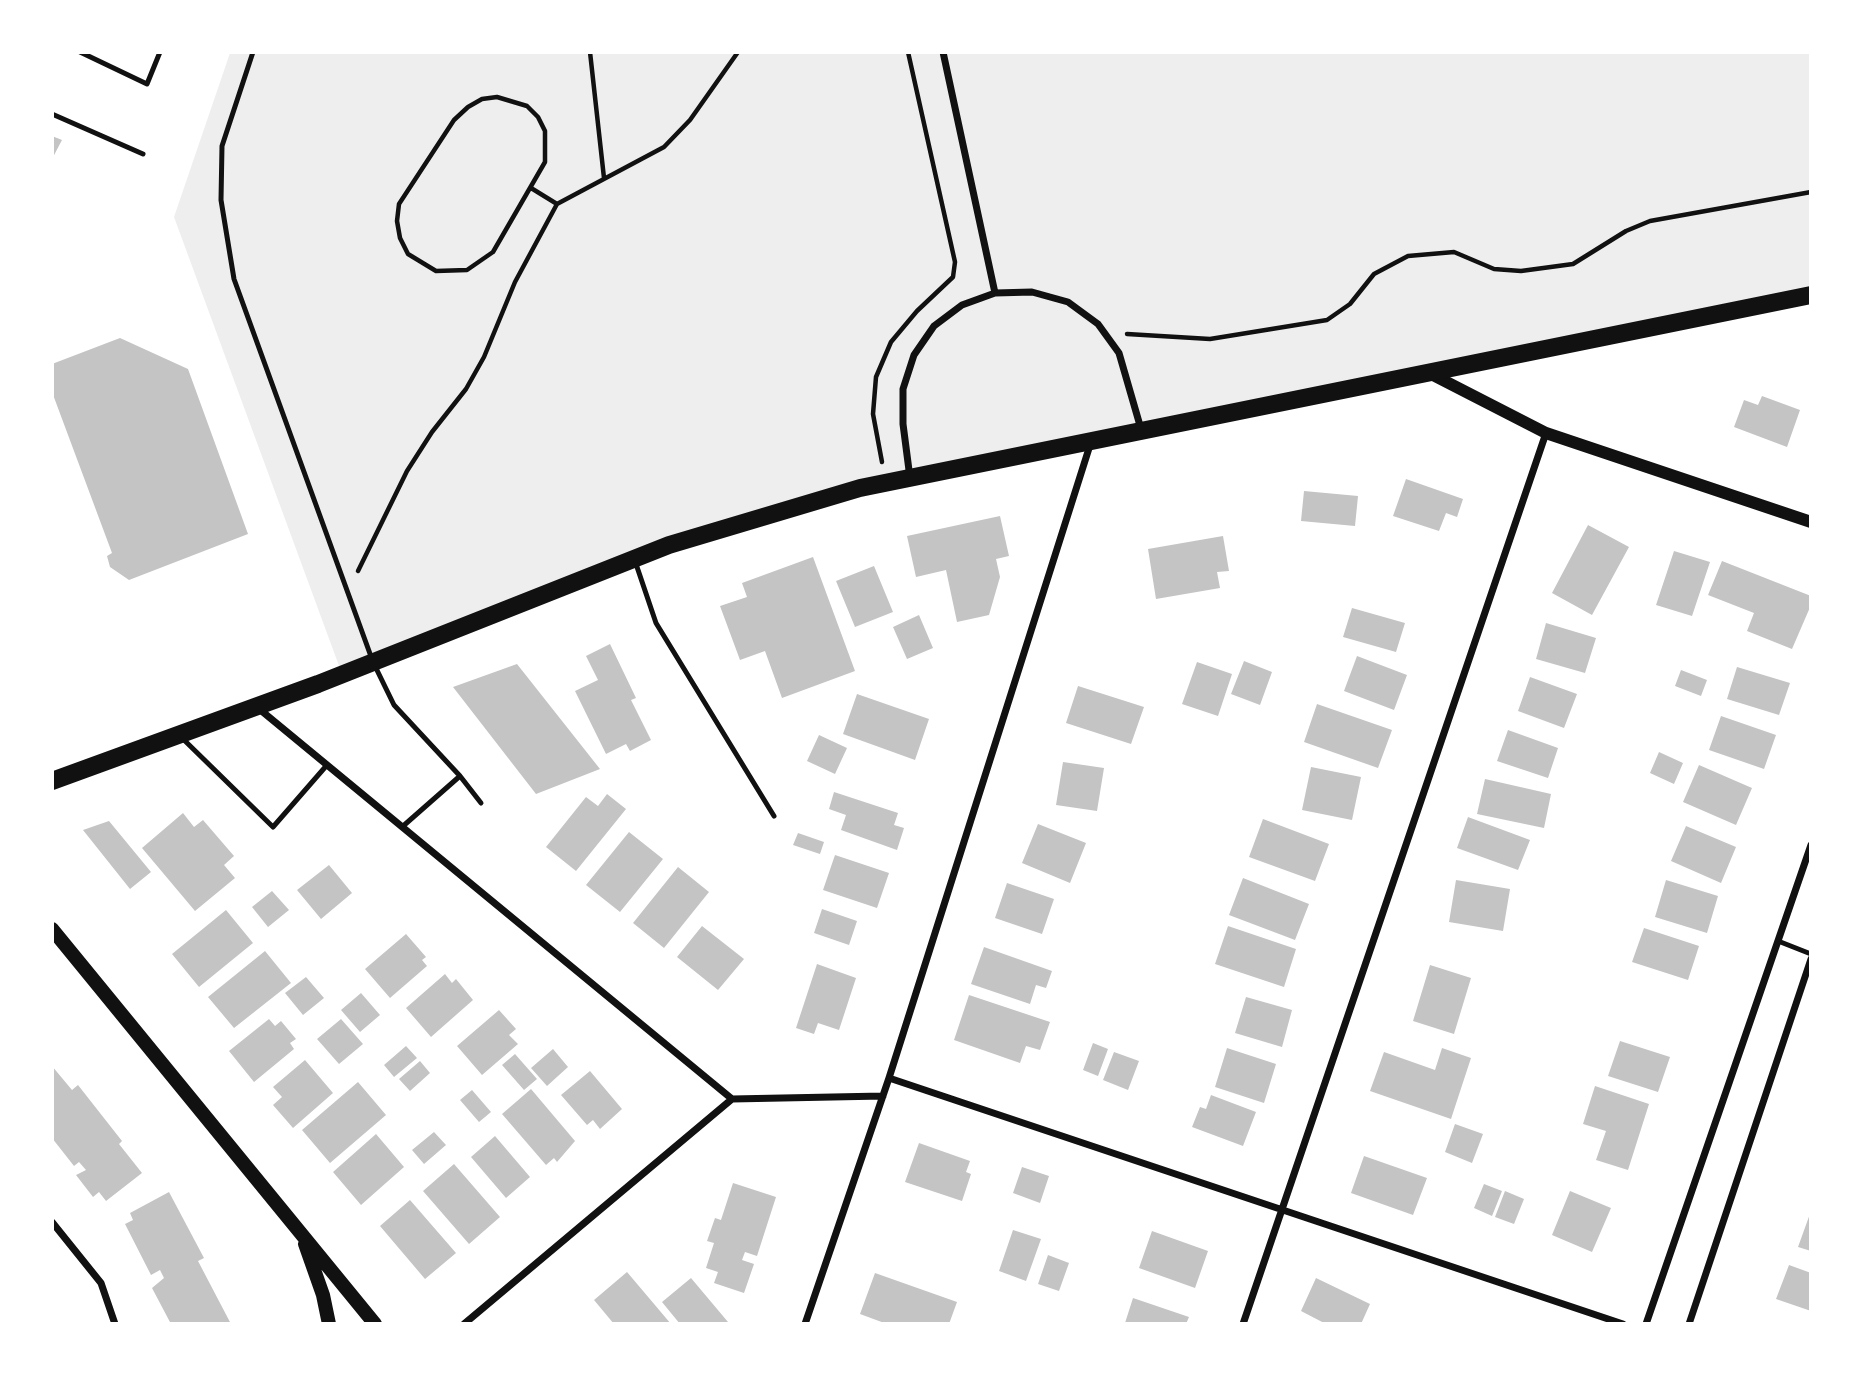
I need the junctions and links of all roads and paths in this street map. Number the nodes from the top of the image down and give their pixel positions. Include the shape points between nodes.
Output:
1 (80, 52) edge
2 (160, 52) edge
3 (253, 52) edge
4 (590, 52) edge
5 (738, 52) edge
6 (908, 52) edge
7 (943, 52) edge
8 (52, 114) edge
9 (143, 154) dead end
10 (604, 178) junction
11 (531, 188) junction
12 (1811, 192) edge
13 (558, 204) junction
14 (995, 293) junction
15 (1811, 295) edge
16 (1103, 331) junction
17 (1431, 374) junction
18 (1141, 429) junction
19 (1546, 433) junction
20 (1091, 440) junction
21 (910, 478) junction
22 (885, 483) junction
23 (1811, 522) edge
24 (634, 558) junction
25 (348, 594) junction
26 (373, 662) junction
27 (255, 706) junction
28 (178, 734) junction
29 (327, 765) junction
30 (460, 776) junction
31 (52, 781) edge
32 (481, 803) dead end
33 (774, 816) dead end
34 (402, 827) junction
35 (1811, 845) edge
36 (52, 929) edge
37 (1778, 941) junction
38 (1811, 956) edge
39 (889, 1078) junction
40 (883, 1096) junction
41 (732, 1099) junction
42 (1282, 1209) junction
43 (52, 1223) edge
44 (302, 1233) junction
45 (115, 1324) edge
46 (329, 1324) edge
47 (375, 1324) edge
48 (464, 1324) edge
49 (806, 1324) edge
50 (1243, 1324) edge
51 (1623, 1324) edge
52 (1646, 1324) edge
53 (1689, 1324) edge

1 - 2 lane via 148,84
3 - 25 lane via 222,146 220,200 234,279
4 - 10 path
5 - 10 path via 690,120 664,147
6 - 22 path via 955,262 953,277 891,342 876,377 873,414
7 - 14 street
8 - 9 lane
10 - 13 path
11 - 11 path via 548,147 538,117 513,99 482,99 454,120 407,188 398,212 400,238 408,254 422,265 436,271 467,270 493,251
11 - 13 path
12 - 16 path via 1650,221 1573,264 1521,271 1494,269 1454,252 1408,256 1374,274 1350,303 1327,320 1210,339
13 - 25 path via 515,282 484,357 466,390 407,471
14 - 16 street via 1032,292 1068,302
14 - 21 street via 962,305 934,326 914,355 903,389
15 - 17 main road
16 - 18 street via 1119,353
17 - 18 main road
17 - 19 street
18 - 20 main road
19 - 23 street
19 - 42 street
20 - 21 main road
20 - 39 street
21 - 22 main road
22 - 24 main road
24 - 26 main road
24 - 33 lane via 656,623
25 - 26 lane
26 - 27 main road
26 - 30 lane via 394,705
27 - 28 main road
27 - 29 street
28 - 29 lane via 273,828
28 - 31 main road
29 - 34 street
30 - 32 lane
30 - 34 lane
34 - 41 street
35 - 37 street
36 - 44 main road
37 - 38 lane
37 - 52 street
38 - 53 street
39 - 40 street
39 - 42 street
40 - 41 street
40 - 49 street
41 - 48 street
42 - 50 street
42 - 51 street
43 - 45 street via 102,1283
44 - 46 main road
44 - 47 main road

